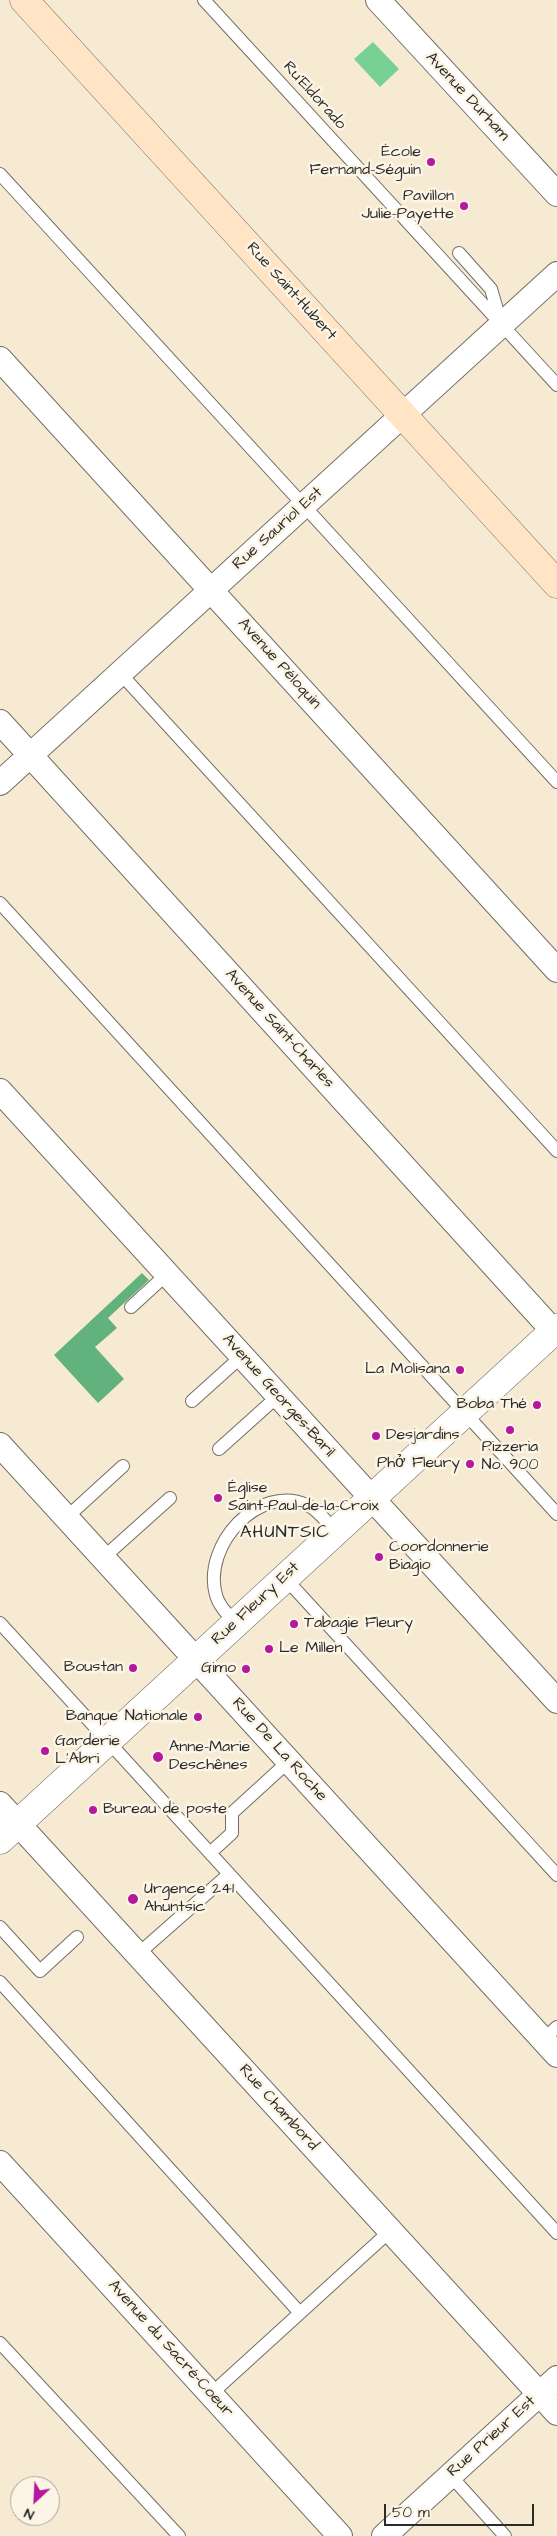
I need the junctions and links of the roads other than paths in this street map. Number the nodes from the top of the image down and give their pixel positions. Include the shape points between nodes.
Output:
1 (24, 0) edge
2 (204, 0) edge
3 (378, 0) edge
4 (0, 174) edge
5 (557, 194) edge
6 (459, 253) dead end
7 (557, 274) edge
8 (502, 325) junction
9 (0, 359) edge
10 (557, 385) edge
11 (405, 415) junction
12 (303, 506) junction
13 (557, 584) edge
14 (211, 590) junction
15 (120, 673) junction
16 (0, 722) edge
17 (31, 755) junction
18 (557, 782) edge
19 (0, 783) edge
20 (0, 903) edge
21 (557, 970) edge
22 (0, 1091) edge
23 (557, 1151) edge
24 (167, 1274) junction
25 (131, 1307) dead end
26 (556, 1332) edge
27 (242, 1356) junction
28 (278, 1396) junction
29 (192, 1401) dead end
30 (464, 1413) junction
31 (0, 1445) edge
32 (219, 1449) dead end
33 (124, 1466) dead end
34 (170, 1498) dead end
35 (372, 1498) junction
36 (557, 1514) edge
37 (66, 1518) junction
38 (336, 1531) junction
39 (103, 1558) junction
40 (285, 1578) junction
41 (0, 1623) edge
42 (236, 1623) junction
43 (196, 1660) junction
44 (557, 1701) edge
45 (107, 1740) junction
46 (289, 1761) junction
47 (6, 1822) edge
48 (210, 1853) junction
49 (229, 1874) junction
50 (557, 1875) edge
51 (0, 1927) edge
52 (77, 1937) dead end
53 (138, 1954) junction
54 (0, 1982) edge
55 (552, 2041) edge
56 (0, 2163) edge
57 (390, 2232) junction
58 (557, 2233) edge
59 (300, 2314) junction
60 (0, 2343) edge
61 (557, 2378) edge
62 (211, 2394) junction
63 (540, 2394) junction
64 (557, 2413) edge
65 (450, 2475) junction
66 (179, 2536) edge
67 (340, 2536) edge
68 (384, 2536) edge
69 (505, 2536) edge

1 - 11 main road, Rue Saint-Hubert
2 - 8 lane, Ru’Eldorado
3 - 5 street, Avenue Durham
4 - 12 lane
6 - 8 lane via 491,290
7 - 8 street, Rue Sauriol Est
8 - 10 lane, Ru’Eldorado
8 - 11 street, Rue Sauriol Est
9 - 14 street, Avenue Péloquin
11 - 12 street, Rue Sauriol Est
11 - 13 main road, Rue Saint-Hubert
12 - 14 street, Rue Sauriol Est
12 - 18 lane
14 - 15 street, Rue Sauriol Est
14 - 21 street, Avenue Péloquin
15 - 17 street, Rue Sauriol Est
15 - 23 lane
16 - 17 street, Avenue Saint-Charles
17 - 19 street, Rue Sauriol Est
17 - 26 street, Avenue Saint-Charles
20 - 30 lane
22 - 24 street, Avenue Georges-Baril
24 - 25 lane
24 - 27 street, Avenue Georges-Baril
26 - 30 street, Rue Fleury Est
27 - 28 street, Avenue Georges-Baril
27 - 29 lane
28 - 32 lane
28 - 35 street, Avenue Georges-Baril
30 - 35 street, Rue Fleury Est
30 - 36 lane
31 - 37 street, Rue De La Roche
33 - 37 lane
34 - 39 lane
35 - 38 street, Rue Fleury Est
35 - 44 street, Avenue Georges-Baril
37 - 39 street, Rue De La Roche
38 - 40 street, Rue Fleury Est
38 - 42 lane via 312,1508 295,1502 274,1503 239,1522 222,1542 214,1572 216,1598
39 - 43 street, Rue De La Roche
40 - 42 street, Rue Fleury Est
40 - 50 lane
41 - 45 lane
42 - 43 street, Rue Fleury Est
43 - 45 street, Rue Fleury Est
43 - 46 street, Rue De La Roche
45 - 47 street, Rue Fleury Est
45 - 48 lane
46 - 48 lane via 232,1813 232,1833
46 - 55 street, Rue De La Roche
47 - 53 street, Rue Chambord
48 - 49 lane
49 - 53 lane
49 - 58 lane
51 - 52 lane via 40,1971
53 - 57 street, Rue Chambord
54 - 59 lane
56 - 62 street, Avenue du Sacré-Coeur
57 - 59 lane
57 - 63 street, Rue Chambord
59 - 62 lane
60 - 66 lane
61 - 63 street, Rue Prieur Est
62 - 67 street, Avenue du Sacré-Coeur
63 - 64 street, Rue Chambord
63 - 65 street, Rue Prieur Est
65 - 68 street, Rue Prieur Est
65 - 69 lane

